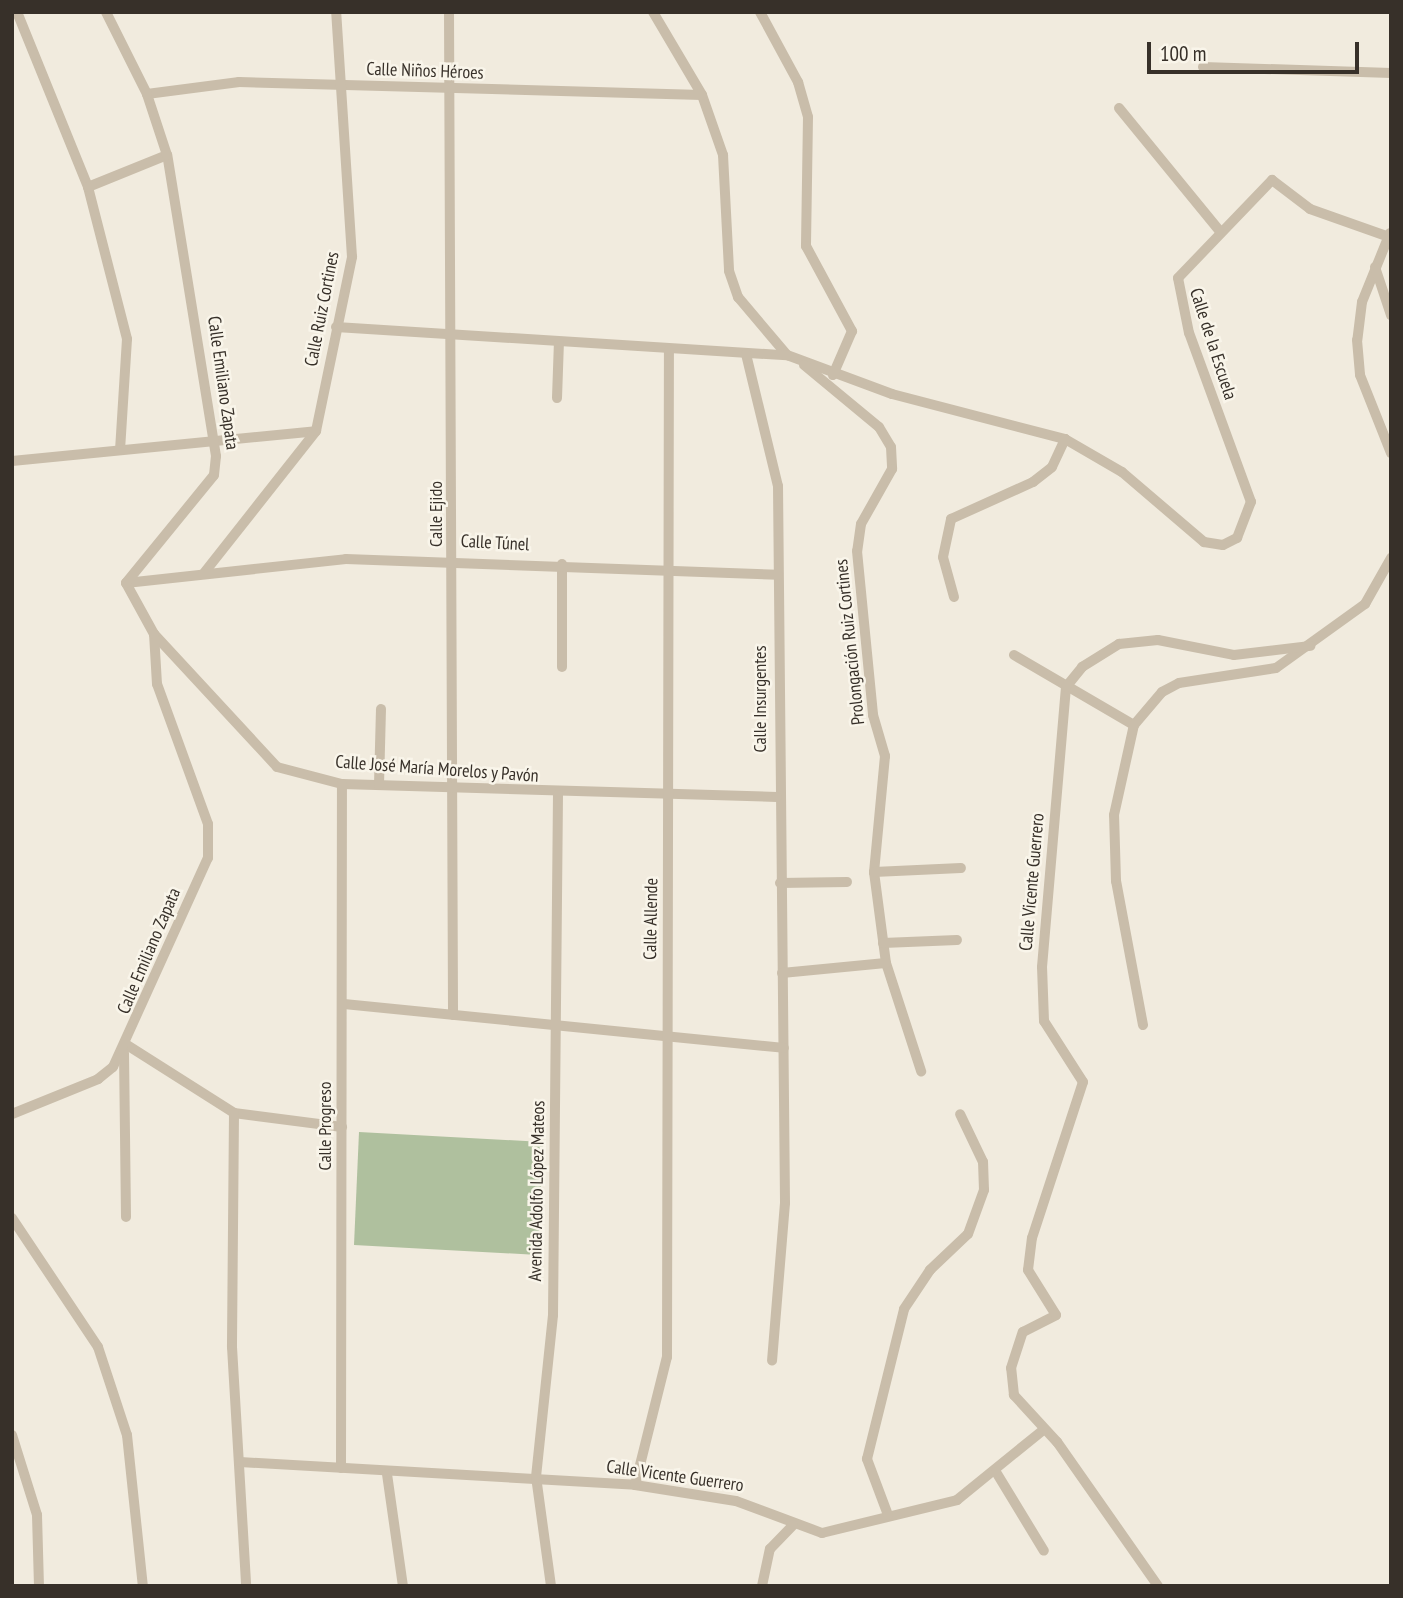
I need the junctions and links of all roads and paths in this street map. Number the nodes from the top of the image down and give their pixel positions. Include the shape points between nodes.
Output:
1 (18, 12) edge
2 (107, 12) edge
3 (336, 12) edge
4 (449, 12) edge
5 (654, 12) edge
6 (760, 12) edge
7 (1203, 67) dead end
8 (1391, 73) edge
9 (343, 85) junction
10 (449, 91) junction
11 (147, 94) junction
12 (702, 95) junction
13 (1119, 108) dead end
14 (167, 155) junction
15 (88, 187) junction
16 (1219, 230) junction
17 (1390, 234) edge
18 (1375, 267) junction
19 (1391, 315) edge
20 (336, 327) junction
21 (453, 330) junction
22 (559, 342) junction
23 (669, 350) junction
24 (746, 354) junction
25 (787, 355) junction
26 (802, 363) junction
27 (833, 375) junction
28 (557, 398) dead end
29 (316, 431) junction
30 (213, 439) junction
31 (1065, 439) junction
32 (120, 450) junction
33 (1391, 453) edge
34 (12, 461) edge
35 (1391, 558) edge
36 (453, 559) junction
37 (562, 564) junction
38 (671, 570) junction
39 (204, 573) junction
40 (778, 575) junction
41 (127, 583) junction
42 (954, 597) dead end
43 (154, 634) junction
44 (1310, 646) junction
45 (1014, 655) dead end
46 (562, 667) dead end
47 (1066, 687) junction
48 (382, 709) dead end
49 (1133, 725) junction
50 (342, 783) junction
51 (379, 785) junction
52 (453, 788) junction
53 (558, 795) junction
54 (777, 797) junction
55 (670, 798) junction
56 (961, 869) dead end
57 (874, 872) junction
58 (847, 882) dead end
59 (779, 883) junction
60 (957, 940) dead end
61 (883, 943) junction
62 (886, 963) junction
63 (782, 973) junction
64 (344, 1004) junction
65 (453, 1015) junction
66 (1143, 1025) dead end
67 (558, 1027) junction
68 (667, 1035) junction
69 (126, 1048) junction
70 (784, 1048) junction
71 (921, 1071) dead end
72 (234, 1113) junction
73 (12, 1114) edge
74 (960, 1114) dead end
75 (342, 1127) junction
76 (126, 1217) dead end
77 (12, 1218) edge
78 (772, 1360) dead end
79 (1042, 1431) junction
80 (12, 1435) edge
81 (17, 1459) edge
82 (240, 1462) junction
83 (341, 1468) junction
84 (996, 1472) junction
85 (387, 1474) junction
86 (536, 1477) junction
87 (635, 1485) junction
88 (888, 1515) junction
89 (793, 1525) junction
90 (1044, 1551) dead end
91 (39, 1586) edge
92 (143, 1586) edge
93 (246, 1586) edge
94 (403, 1586) edge
95 (551, 1586) edge
96 (762, 1586) edge
97 (1158, 1586) edge

1 - 15 street
2 - 11 street, Calle Emiliano Zapata
3 - 9 street, Calle Ruiz Cortines
4 - 10 street, Calle Ejido
5 - 12 street
6 - 27 street via 798,82 808,117 806,246 852,331
7 - 8 street
9 - 10 street, Calle Niños Héroes
9 - 11 street, Calle Niños Héroes via 239,82
9 - 20 street, Calle Ruiz Cortines via 352,257
10 - 12 street, Calle Niños Héroes
10 - 21 street, Calle Ejido
11 - 14 street, Calle Emiliano Zapata
12 - 25 street via 723,155 729,271 738,297
13 - 16 street
14 - 15 street
14 - 30 street, Calle Emiliano Zapata
15 - 32 street via 127,339
16 - 17 street, Calle de la Escuela via 1272,180 1310,209
16 - 31 street, Calle de la Escuela via 1184,268 1176,288 1251,502 1237,537 1223,545 1204,542 1122,472
17 - 18 street
18 - 19 street
18 - 33 street via 1357,340 1360,375
20 - 21 street
20 - 29 street, Calle Ruiz Cortines
21 - 22 street
21 - 36 street, Calle Ejido
22 - 23 street
22 - 28 street
23 - 24 street
23 - 38 street, Calle Allende
24 - 25 street
24 - 40 street, Calle Insurgentes via 778,486
25 - 26 street
26 - 27 street
26 - 57 street, Prolongación Ruiz Cortines via 879,427 891,447 891,469 861,524 858,551 873,715 885,756
27 - 31 street
29 - 30 street
29 - 39 street, Calle Ruiz Cortines
30 - 32 street
30 - 41 street, Calle Emiliano Zapata via 215,475
31 - 42 street via 1052,467 1033,482 951,519 943,556
32 - 34 street
35 - 44 street via 1365,604
36 - 37 street, Calle Túnel
36 - 39 street, Calle Túnel via 346,559
36 - 52 street, Calle Ejido
37 - 38 street, Calle Túnel
37 - 46 street
38 - 40 street, Calle Túnel
38 - 55 street, Calle Allende
39 - 41 street, Calle Túnel
40 - 54 street, Calle Insurgentes
41 - 43 street, Calle Emiliano Zapata
43 - 50 street, Calle José María Morelos y Pavón via 277,767
43 - 69 street, Calle Emiliano Zapata via 157,684 208,824 208,858
44 - 47 street via 1234,655 1158,640 1119,644 1082,667
44 - 49 street via 1276,668 1178,683 1162,692
45 - 47 street
47 - 49 street
47 - 79 street, Calle Vicente Guerrero via 1042,967 1044,1021 1083,1082 1032,1238 1028,1270 1056,1315 1023,1332 1011,1368 1014,1395
48 - 51 street
49 - 66 street via 1114,815 1116,881
50 - 51 street, Calle José María Morelos y Pavón
50 - 64 street, Calle Progreso
51 - 52 street, Calle José María Morelos y Pavón
52 - 53 street, Calle José María Morelos y Pavón
52 - 65 street, Calle Ejido
53 - 55 street, Calle José María Morelos y Pavón
53 - 67 street, Avenida Adolfo López Mateos
54 - 55 street, Calle José María Morelos y Pavón
54 - 59 street, Calle Insurgentes
55 - 68 street, Calle Allende
56 - 57 street
57 - 61 street, Prolongación Ruiz Cortines
58 - 59 street
59 - 63 street, Calle Insurgentes
60 - 61 street
61 - 62 street, Prolongación Ruiz Cortines
62 - 63 street
62 - 71 street, Prolongación Ruiz Cortines
63 - 70 street, Calle Insurgentes
64 - 65 street
64 - 75 street, Calle Progreso
65 - 67 street
67 - 68 street
67 - 86 street, Avenida Adolfo López Mateos via 553,1315
68 - 70 street
68 - 87 street, Calle Allende via 667,1357
69 - 72 street
69 - 73 street via 98,1080
69 - 76 street
70 - 78 street, Calle Insurgentes via 785,1203
72 - 75 street
72 - 82 street via 232,1347
74 - 88 street via 983,1162 984,1190 968,1234 930,1270 904,1309 867,1459
75 - 83 street, Calle Progreso
77 - 92 street via 98,1347 127,1434
79 - 84 street, Calle Vicente Guerrero
79 - 97 street via 1057,1442
80 - 81 street
81 - 91 street via 37,1515
82 - 83 street, Calle Vicente Guerrero
82 - 93 street
83 - 85 street, Calle Vicente Guerrero
84 - 88 street, Calle Vicente Guerrero via 957,1500
84 - 90 street
85 - 86 street, Calle Vicente Guerrero
85 - 94 street
86 - 87 street, Calle Vicente Guerrero
86 - 95 street, Avenida Adolfo López Mateos
87 - 89 street, Calle Vicente Guerrero via 736,1501
88 - 89 street, Calle Vicente Guerrero via 822,1533
89 - 96 street via 770,1549

